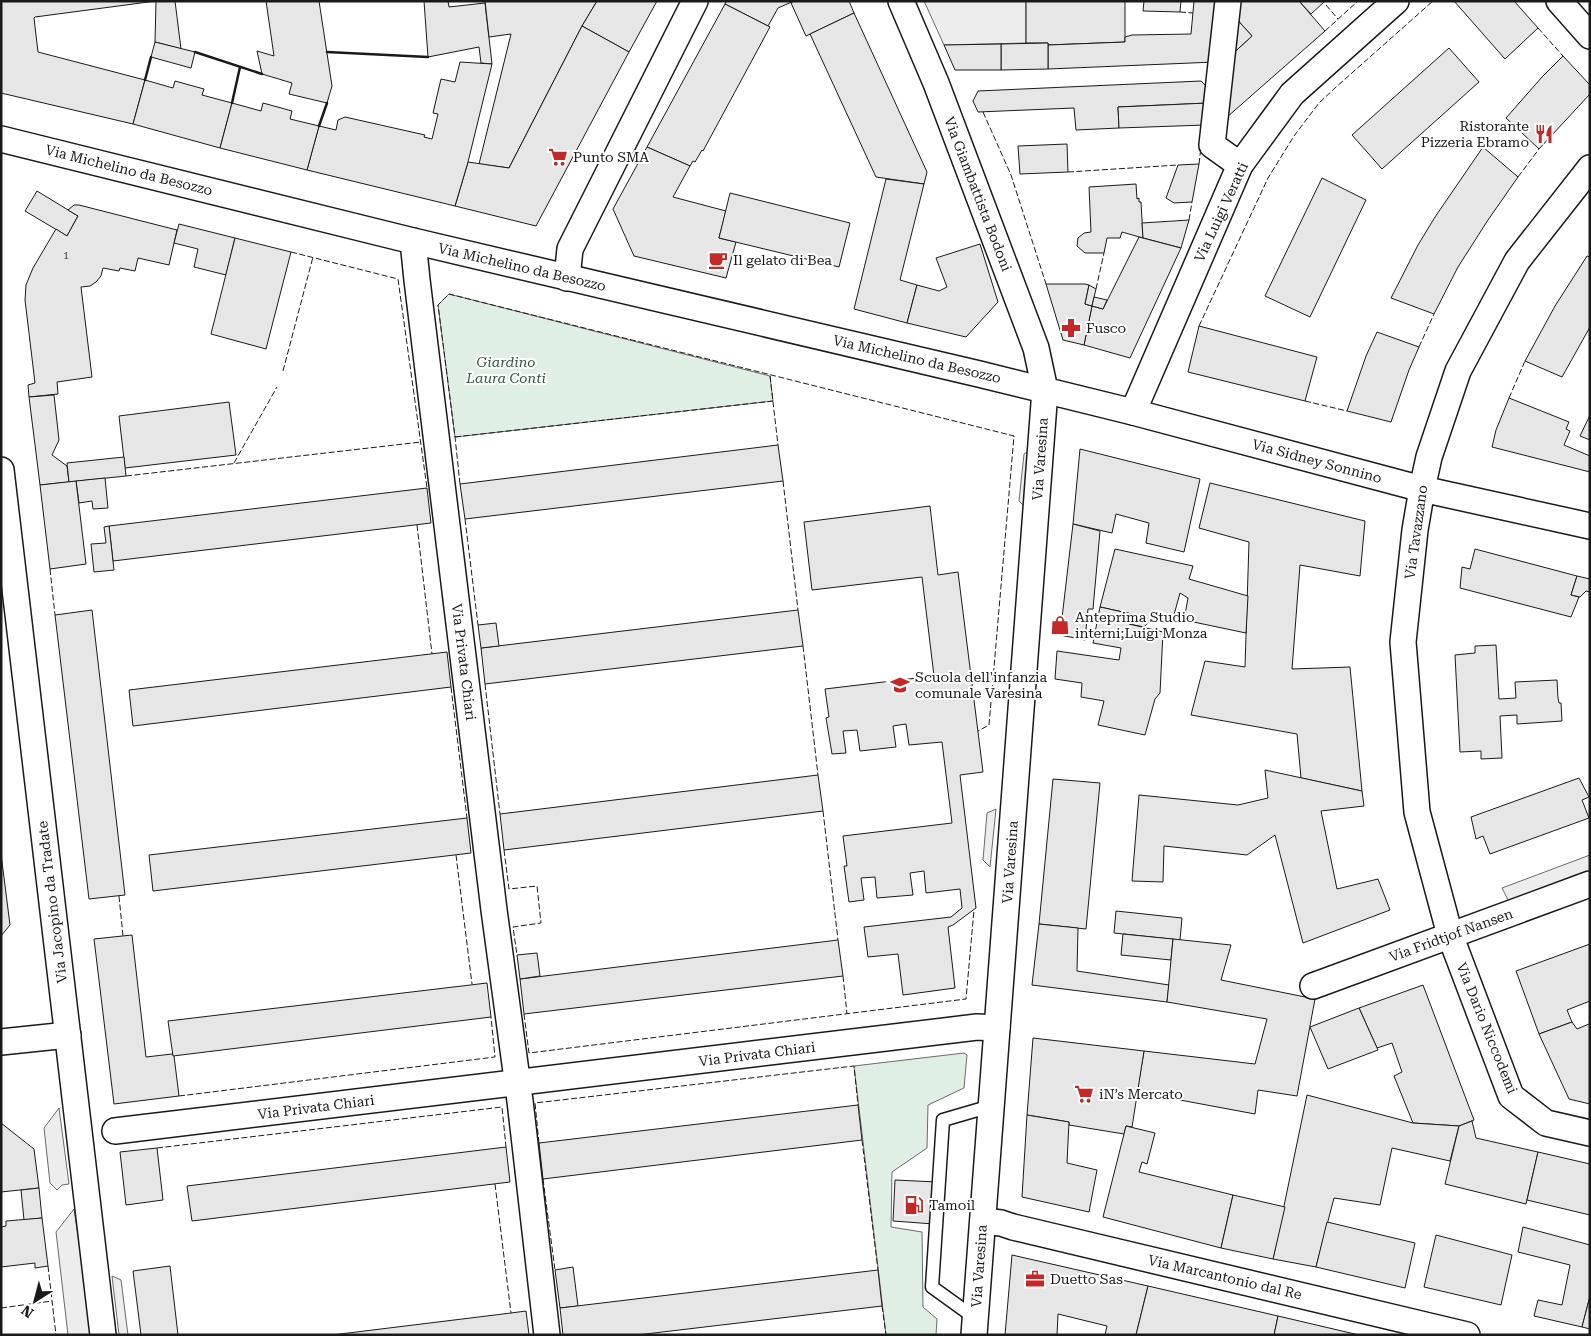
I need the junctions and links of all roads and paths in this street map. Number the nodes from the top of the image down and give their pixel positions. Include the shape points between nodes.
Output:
1 (695, 1) edge
2 (901, 1) edge
3 (1228, 1) edge
4 (1396, 1) edge
5 (1559, 1) edge
6 (1590, 36) edge
7 (1, 139) edge
8 (1240, 165) junction
9 (1590, 168) edge
10 (413, 241) junction
11 (567, 278) junction
12 (1045, 390) junction
13 (1133, 412) junction
14 (1, 470) edge
15 (1422, 489) junction
16 (1590, 526) edge
17 (1590, 884) edge
18 (1450, 935) junction
19 (1313, 986) dead end
20 (987, 1028) junction
21 (68, 1035) junction
22 (1, 1042) edge
23 (517, 1082) junction
24 (991, 1106) junction
25 (115, 1131) dead end
26 (1590, 1133) edge
27 (983, 1221) junction
28 (975, 1326) edge
29 (1407, 1328) edge
30 (103, 1335) edge
31 (547, 1335) edge
32 (1467, 1335) edge

1 - 11 street via 570,250
2 - 12 street, Via Giambattista Bodoni via 936,83 1032,339
3 - 8 street via 1212,145
4 - 8 street, Via Luigi Veratti via 1292,94
5 - 6 street
7 - 10 street, Via Michelino da Besozzo
8 - 13 street, Via Luigi Veratti
9 - 15 street, Via Tavazzano via 1517,261 1458,370 1429,457
10 - 11 street, Via Michelino da Besozzo
10 - 23 street, Via Privata Chiari
11 - 12 street, Via Michelino da Besozzo
12 - 13 street, Via Sidney Sonnino
12 - 20 street, Via Varesina
13 - 15 street, Via Sidney Sonnino
14 - 21 street, Via Jacopino da Tradate
15 - 16 street, Via Sidney Sonnino
15 - 18 street, Via Tavazzano via 1402,642 1417,812
17 - 18 street, Via Fridtjof Nansen
18 - 19 street, Via Fridtjof Nansen
18 - 26 street, Via Dario Niccodemi via 1511,1096 1546,1122
20 - 23 street, Via Privata Chiari
20 - 24 street, Via Varesina
21 - 22 street
21 - 30 street, Via Jacopino da Tradate
23 - 25 street, Via Privata Chiari
23 - 31 street, Via Privata Chiari
24 - 27 street, Via Varesina
24 - 28 lane via 943,1120 942,1130 932,1287
27 - 28 street, Via Varesina
27 - 29 street, Via Marcantonio dal Re
29 - 32 street, Via Marcantonio dal Re

